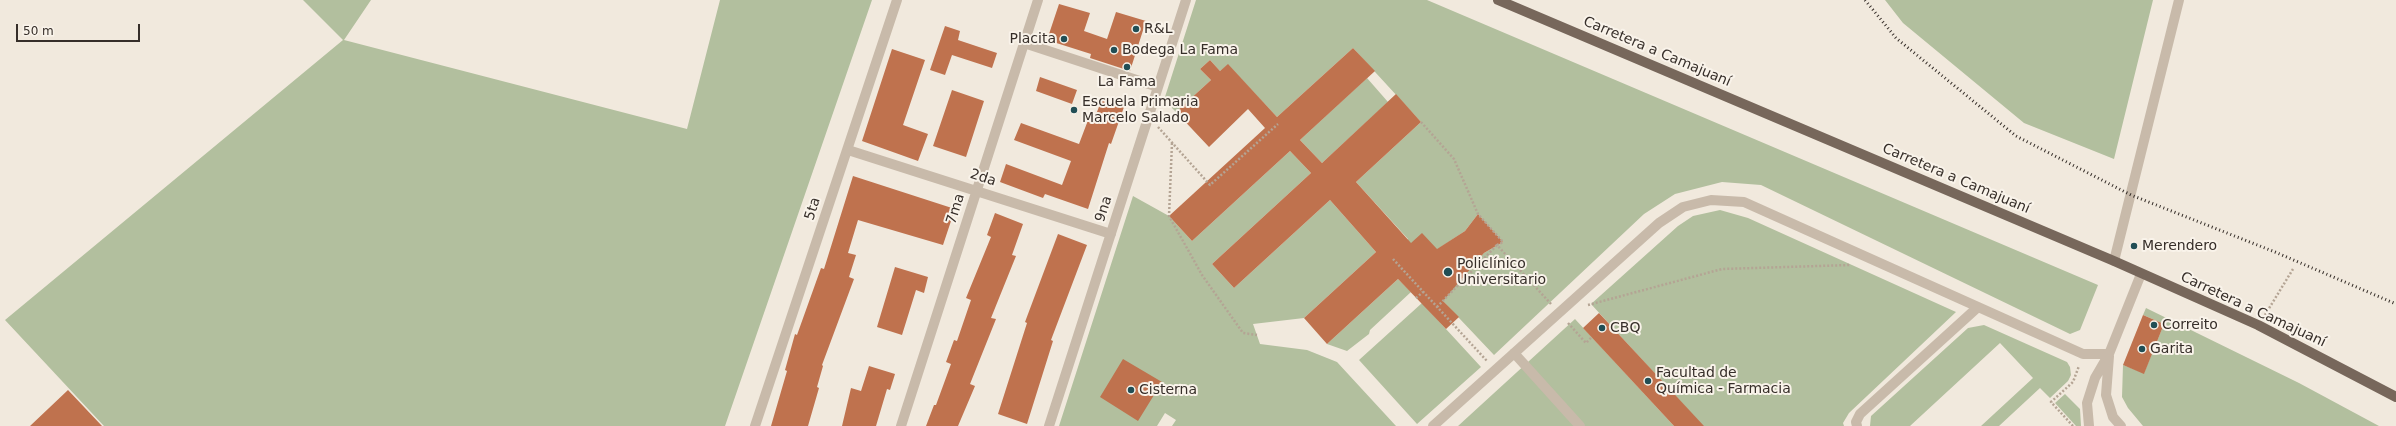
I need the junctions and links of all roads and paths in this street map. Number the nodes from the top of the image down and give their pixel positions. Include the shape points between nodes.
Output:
1 (898, 0) edge
2 (1038, 0) edge
3 (1186, 0) edge
4 (1498, 0) edge
5 (2179, 0) edge
6 (1024, 43) junction
7 (1158, 87) junction
8 (1148, 117) junction
9 (1421, 122) dead end
10 (1278, 124) dead end
11 (1172, 143) junction
12 (848, 150) junction
13 (976, 191) junction
14 (1111, 234) junction
15 (1497, 245) junction
16 (1393, 259) dead end
17 (2114, 261) junction
18 (1856, 265) dead end
19 (2293, 269) dead end
20 (2141, 274) junction
21 (1423, 292) junction
22 (1416, 298) dead end
23 (1437, 307) junction
24 (1581, 307) dead end
25 (1978, 307) junction
26 (1559, 313) junction
27 (2258, 325) junction
28 (1257, 335) dead end
29 (1592, 337) dead end
30 (1514, 353) junction
31 (2083, 354) junction
32 (2109, 354) junction
33 (1495, 370) junction
34 (2396, 397) edge
35 (755, 426) edge
36 (901, 426) edge
37 (1049, 426) edge
38 (1433, 426) edge
39 (1580, 426) edge
40 (1857, 426) edge
41 (2073, 426) edge
42 (2089, 426) edge
43 (2120, 426) edge

1 - 12 street, 5ta
2 - 6 street, 7ma
3 - 7 street, 9na
4 - 17 main road, Carretera a Camajuaní
5 - 17 street
6 - 7 street
6 - 13 street, 7ma
7 - 8 street, 9na
8 - 11 path
8 - 14 street, 9na
9 - 15 path via 1454,159 1478,214 1503,242
10 - 11 path via 1210,184
11 - 28 path via 1169,216 1202,275 1243,333
12 - 13 street, 2da
12 - 35 street, 5ta
13 - 14 street, 2da
13 - 36 street, 7ma
14 - 37 street, 9na
15 - 23 path
15 - 26 path
16 - 21 path
17 - 20 main road, Carretera a Camajuaní
18 - 24 path via 1722,269
19 - 27 path
20 - 27 main road, Carretera a Camajuaní
20 - 32 street
21 - 22 path
21 - 23 path
23 - 33 path
25 - 26 street via 1744,202 1711,200 1683,207 1659,223
25 - 31 street
25 - 40 street via 1860,414
26 - 29 path via 1586,343
26 - 30 street
27 - 34 main road, Carretera a Camajuaní
30 - 33 street
30 - 39 street
31 - 32 street
31 - 41 path via 2073,382 2051,402
32 - 42 street via 2095,378 2087,403
32 - 43 street via 2106,395 2113,417
33 - 38 street

